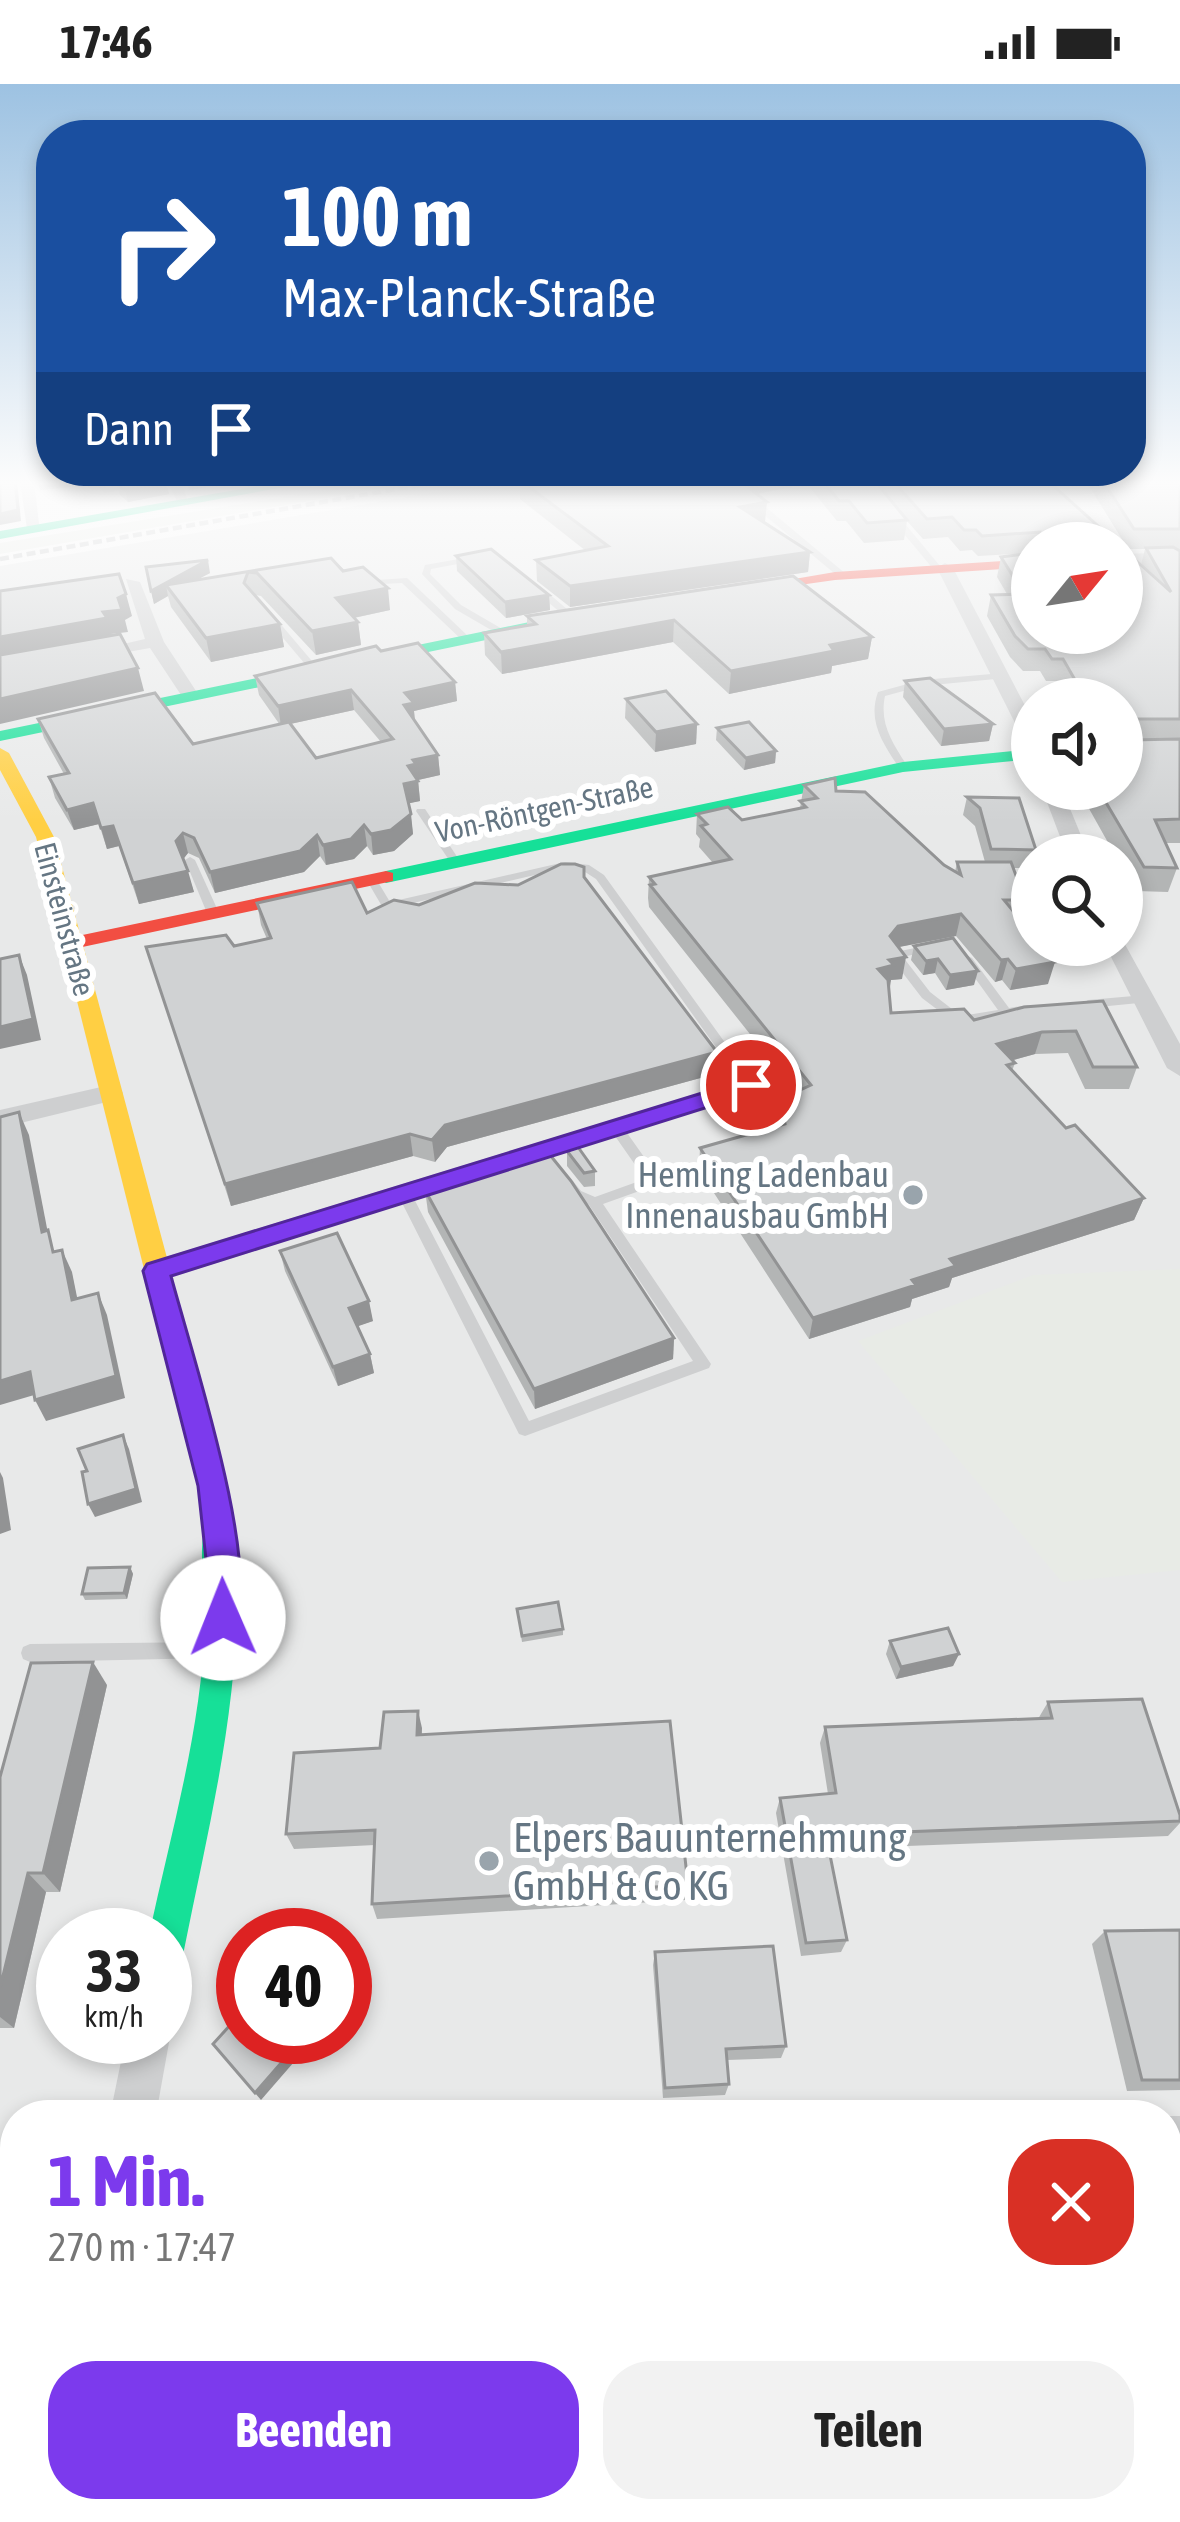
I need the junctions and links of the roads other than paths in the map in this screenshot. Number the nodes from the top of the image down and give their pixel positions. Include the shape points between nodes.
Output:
1 (137, 595) edge
2 (420, 595) edge
3 (446, 595) edge
4 (545, 595) edge
5 (957, 595) edge
6 (255, 601) edge
7 (606, 612) edge
8 (572, 618) junction
9 (501, 632) junction
10 (466, 639) junction
11 (155, 642) junction
12 (73, 657) edge
13 (314, 669) junction
14 (1004, 676) junction
15 (1011, 691) edge
16 (189, 694) junction
17 (0, 736) edge
18 (0, 753) edge
19 (1011, 756) edge
20 (903, 766) junction
21 (421, 811) dead end
22 (190, 860) edge
23 (455, 861) junction
24 (371, 879) junction
25 (214, 913) junction
26 (73, 943) junction
27 (955, 943) edge
28 (935, 947) edge
29 (1128, 966) edge
30 (1145, 999) junction
31 (1075, 1005) edge
32 (1051, 1006) edge
33 (1005, 1011) junction
34 (722, 1047) dead end
35 (1180, 1068) edge
36 (751, 1085) dead end
37 (110, 1094) junction
38 (0, 1120) edge
39 (615, 1126) junction
40 (542, 1149) junction
41 (404, 1193) junction
42 (594, 1202) junction
43 (156, 1271) junction
44 (220, 1650) junction
45 (30, 1653) dead end
46 (173, 1908) edge
47 (143, 2064) edge
48 (136, 2100) edge

1 - 11 street
2 - 10 lane
3 - 9 lane
4 - 8 lane
5 - 14 street
6 - 13 lane
7 - 8 street
8 - 9 street
9 - 10 street
10 - 13 street
11 - 12 street
11 - 16 street
13 - 16 street
14 - 15 street
14 - 20 lane via 881,694 878,721
16 - 17 street
18 - 26 street, Einsteinstraße via 45,837
19 - 20 street, Von-Röntgen-Straße
20 - 23 street, Von-Röntgen-Straße
21 - 23 lane
22 - 25 lane
23 - 24 street, Von-Röntgen-Straße
24 - 25 street, Von-Röntgen-Straße
24 - 34 lane via 387,906 585,867
25 - 26 street, Von-Röntgen-Straße
26 - 37 street, Einsteinstraße
27 - 33 lane
28 - 33 lane via 895,955 926,995 958,1020
29 - 30 street
30 - 31 lane
30 - 35 street
32 - 33 lane
36 - 39 street
37 - 38 street
37 - 43 street, Einsteinstraße
39 - 40 street
39 - 42 lane via 654,1180
40 - 41 street
40 - 42 lane via 577,1194
41 - 42 lane via 525,1429 703,1364
41 - 43 street
43 - 44 street, Einsteinstraße via 213,1486 225,1587
44 - 45 lane
44 - 46 street, Einsteinstraße
47 - 48 street

